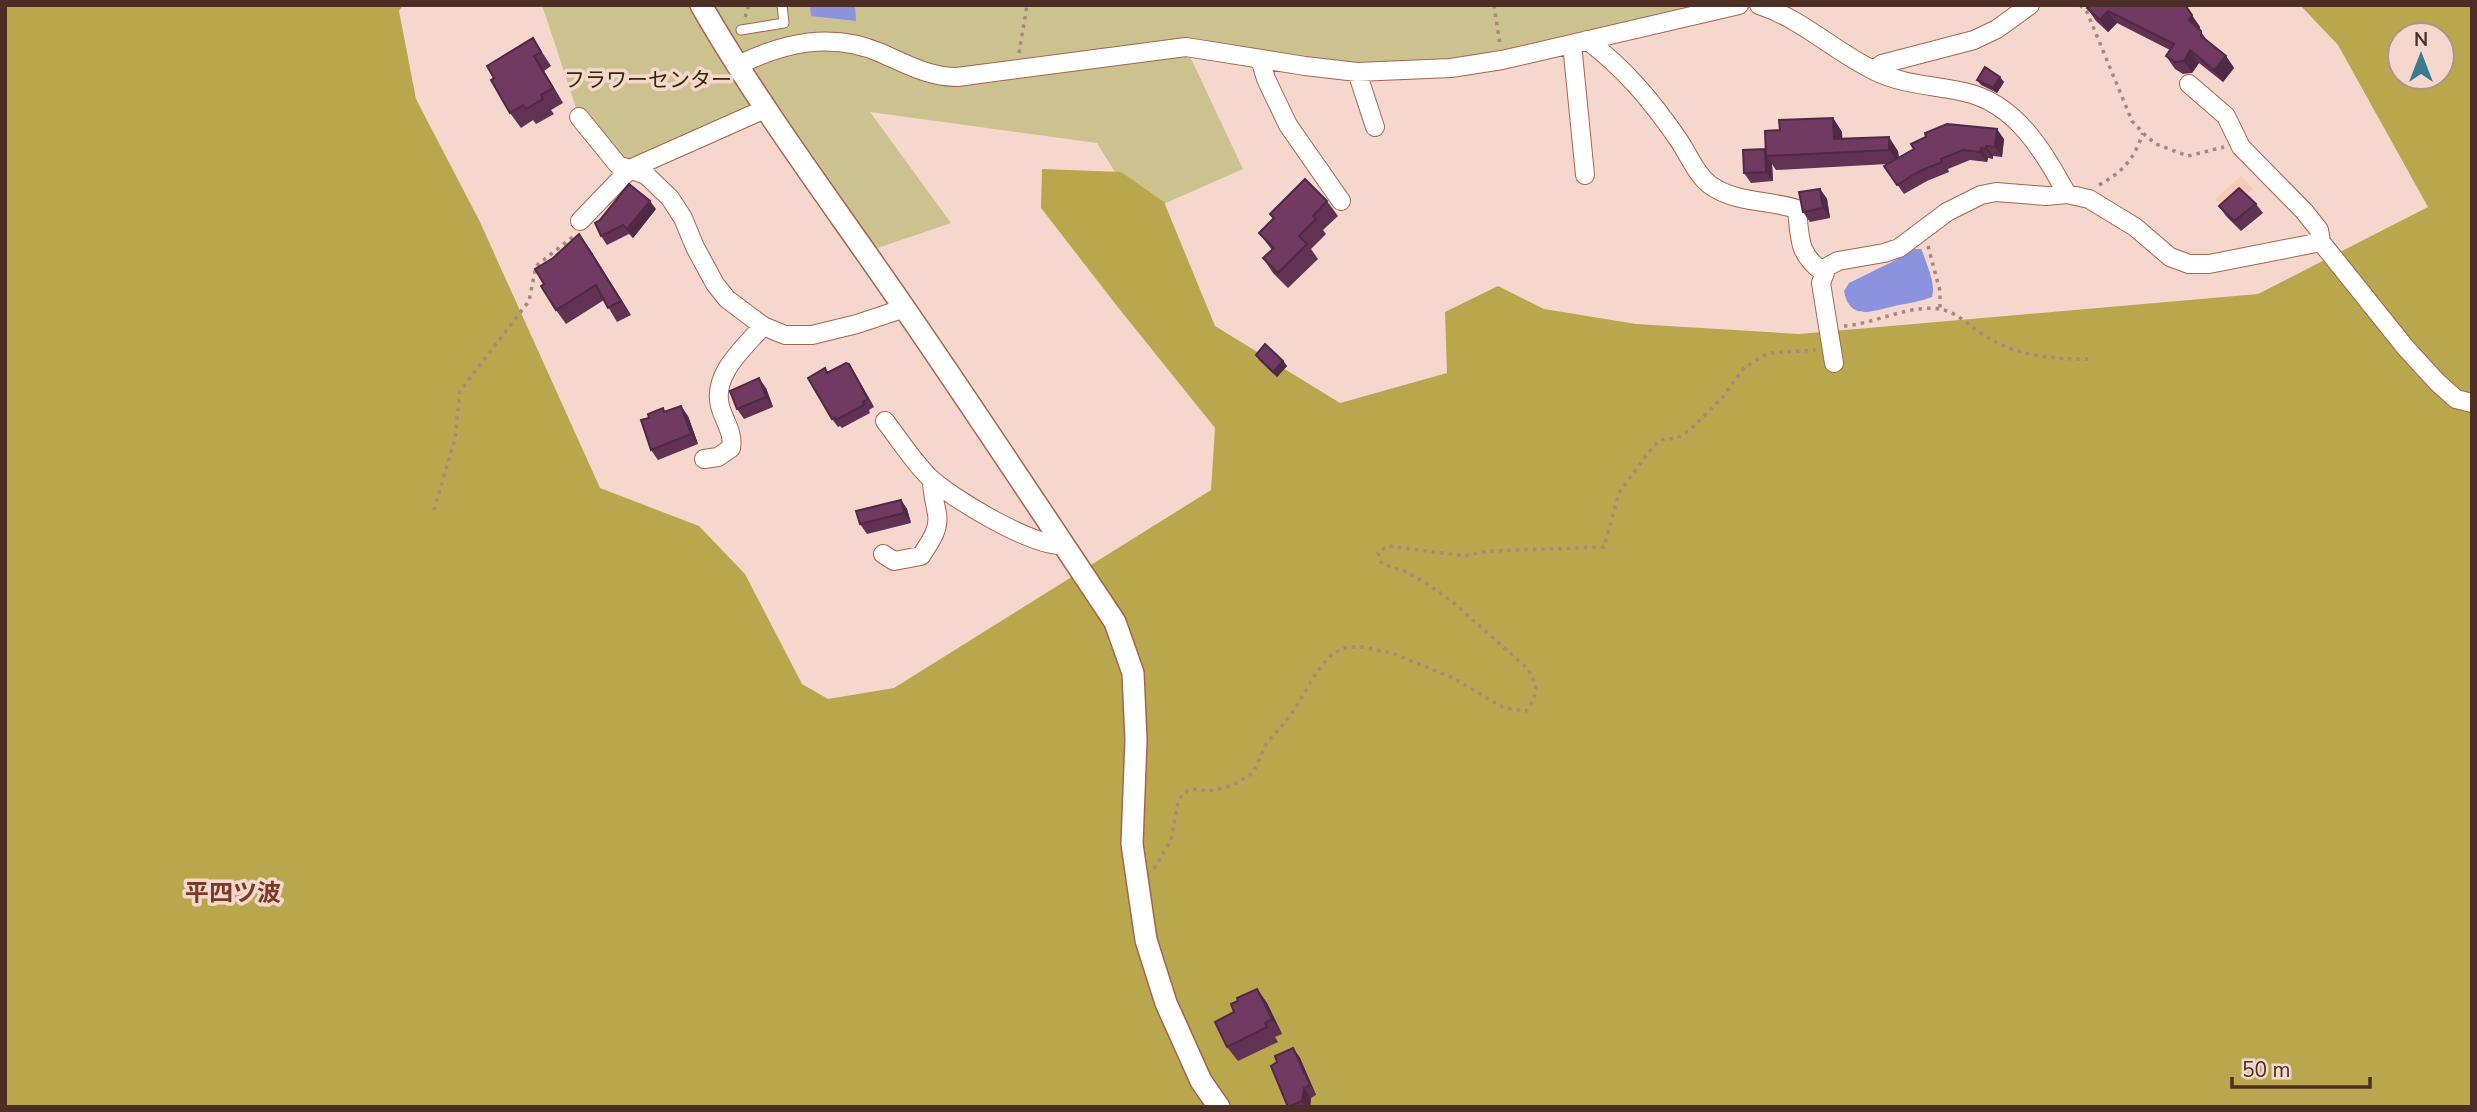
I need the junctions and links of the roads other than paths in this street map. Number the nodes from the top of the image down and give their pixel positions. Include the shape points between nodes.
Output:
1 (701, 5) edge
2 (782, 5) edge
3 (1739, 5) edge
4 (1759, 5) edge
5 (2030, 5) edge
6 (741, 30) dead end
7 (1579, 42) junction
8 (1259, 59) junction
9 (736, 65) junction
10 (1873, 71) junction
11 (1357, 72) junction
12 (2189, 84) dead end
13 (765, 109) junction
14 (579, 117) dead end
15 (1375, 127) dead end
16 (630, 169) junction
17 (1585, 175) dead end
18 (2074, 195) junction
19 (1341, 201) dead end
20 (580, 221) road end
21 (2321, 242) junction
22 (1824, 273) junction
23 (905, 309) junction
24 (763, 326) junction
25 (1834, 363) dead end
26 (2472, 403) edge
27 (885, 421) dead end
28 (704, 459) dead end
29 (932, 480) junction
30 (1064, 545) junction
31 (883, 554) dead end
32 (1219, 1107) edge

1 - 9 street
2 - 6 lane via 784,23
3 - 7 street
4 - 10 street via 1781,13
5 - 10 street via 1974,40 1882,64
7 - 11 street via 1451,68
7 - 17 street
7 - 22 street via 1615,61 1641,88 1712,187 1730,196 1797,209 1802,250
8 - 9 street via 1186,47 942,77 844,41 822,41 797,42
8 - 11 street
8 - 19 street via 1288,125
9 - 13 street
10 - 18 street via 1895,80 1965,92 2003,107
11 - 15 street
12 - 21 street via 2226,116 2241,147 2304,211 2319,230
13 - 16 street
13 - 23 street
14 - 16 street via 618,165
16 - 20 street
16 - 24 street via 646,175 670,198 715,284
18 - 21 street via 2089,199 2135,227 2170,257 2189,264
18 - 22 street via 1981,195 1947,212 1899,248 1838,261
21 - 26 street via 2437,382 2456,399
22 - 25 street via 1821,283
23 - 24 street via 812,335 785,335
23 - 30 street
24 - 28 street via 719,384 720,404 733,439 731,448
27 - 29 street
29 - 30 street via 1034,541
29 - 31 street via 938,517 934,535 921,556 894,561
30 - 32 street via 1115,622 1133,673 1132,844 1146,940 1166,1003 1201,1082

